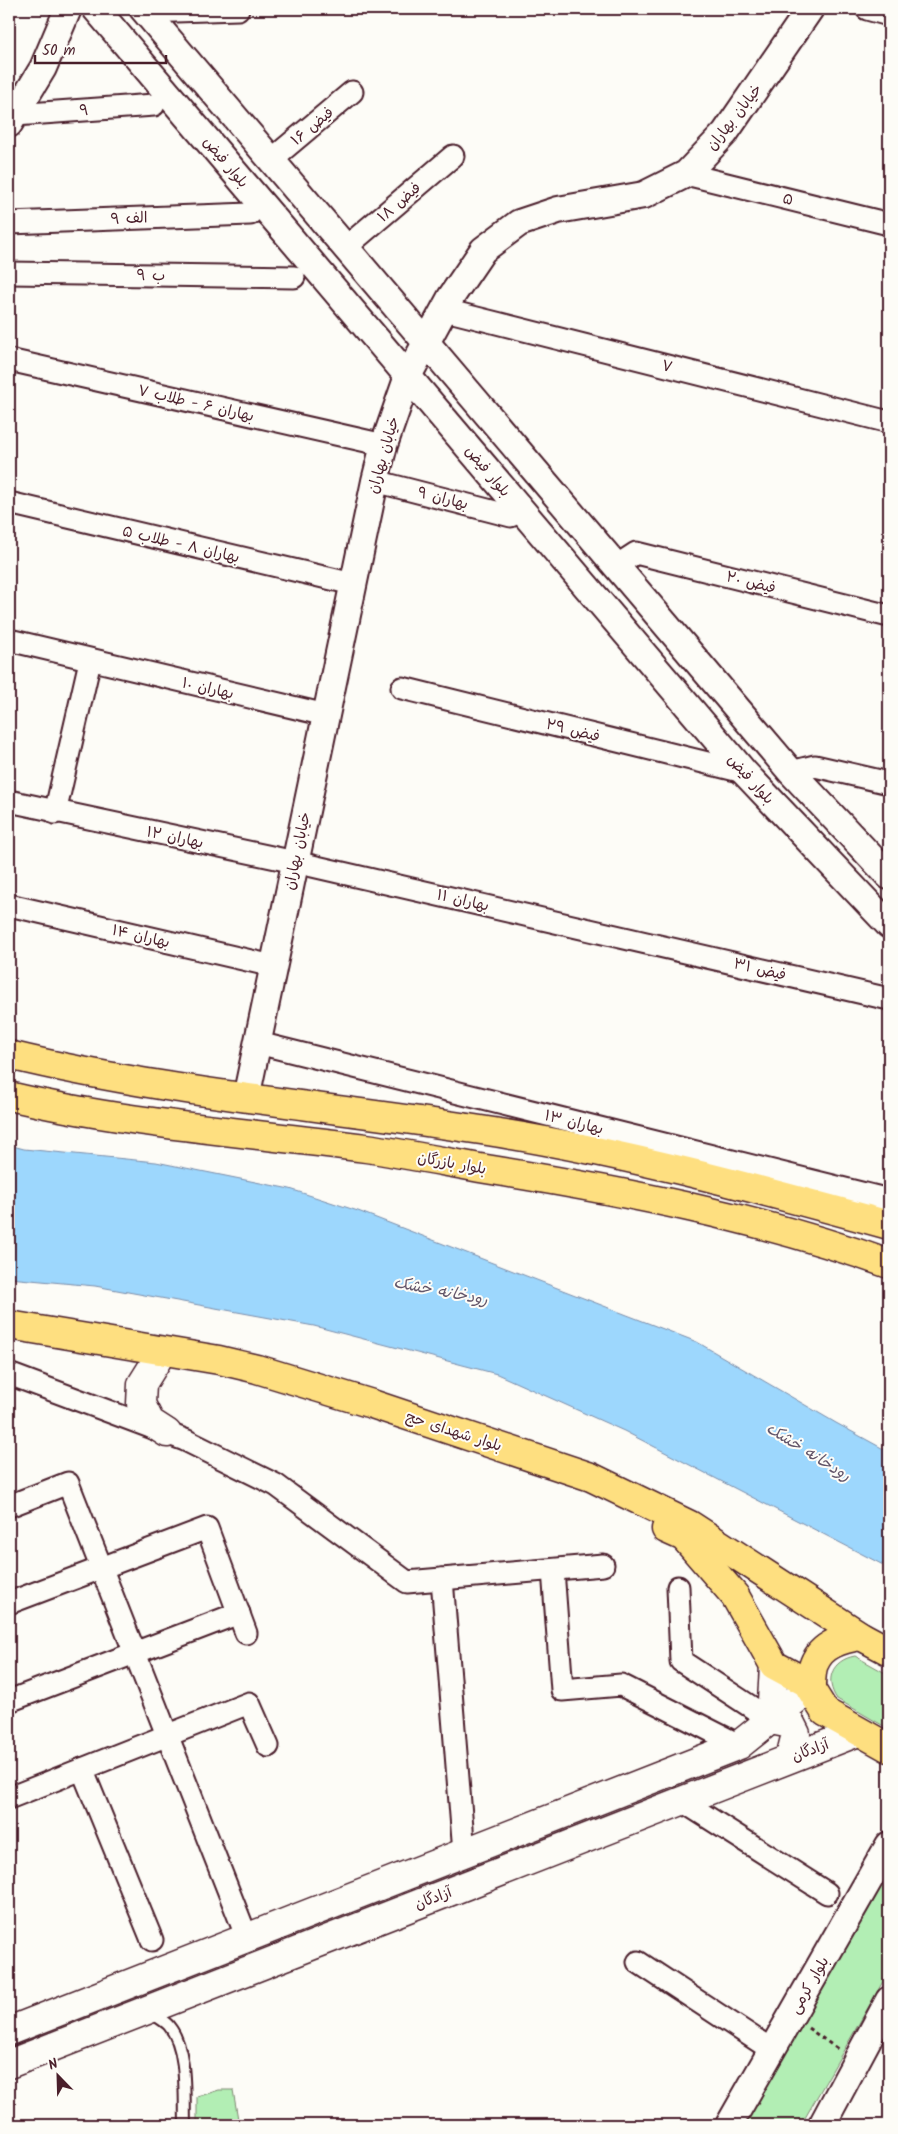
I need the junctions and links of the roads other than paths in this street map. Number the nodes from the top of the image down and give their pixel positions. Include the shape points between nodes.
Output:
1 (68, 9) edge
2 (96, 9) edge
3 (238, 9) edge
4 (810, 9) edge
5 (866, 9) edge
6 (144, 10) edge
7 (889, 15) edge
8 (352, 92) dead end
9 (154, 105) dead end
10 (12, 119) edge
11 (453, 156) dead end
12 (271, 160) junction
13 (686, 174) junction
14 (250, 214) dead end
15 (9, 223) edge
16 (889, 224) edge
17 (346, 248) junction
18 (9, 273) edge
19 (294, 277) dead end
20 (445, 310) junction
21 (426, 343) junction
22 (9, 360) edge
23 (408, 376) junction
24 (889, 422) edge
25 (384, 445) junction
26 (375, 481) junction
27 (9, 503) edge
28 (511, 516) dead end
29 (616, 566) junction
30 (353, 584) junction
31 (889, 616) edge
32 (9, 640) edge
33 (90, 661) junction
34 (718, 686) junction
35 (402, 688) dead end
36 (691, 710) junction
37 (326, 715) junction
38 (744, 772) junction
39 (791, 772) junction
40 (889, 783) edge
41 (9, 801) edge
42 (55, 812) junction
43 (295, 862) junction
44 (889, 876) edge
45 (9, 906) edge
46 (889, 925) edge
47 (632, 939) joint
48 (273, 966) junction
49 (889, 999) edge
50 (258, 1043) junction
51 (9, 1055) edge
52 (9, 1096) edge
53 (246, 1098) junction
54 (728, 1181) junction
55 (889, 1200) edge
56 (717, 1213) junction
57 (889, 1225) edge
58 (889, 1264) edge
59 (9, 1325) edge
60 (9, 1339) edge
61 (157, 1360) junction
62 (9, 1374) edge
63 (167, 1433) junction
64 (9, 1506) edge
65 (603, 1566) dead end
66 (101, 1568) junction
67 (553, 1570) junction
68 (442, 1578) junction
69 (678, 1587) dead end
70 (9, 1603) edge
71 (239, 1613) junction
72 (246, 1633) dead end
73 (861, 1636) junction
74 (889, 1651) edge
75 (135, 1653) junction
76 (774, 1665) junction
77 (811, 1687) junction
78 (9, 1701) edge
79 (771, 1720) junction
80 (858, 1732) junction
81 (167, 1736) junction
82 (739, 1744) junction
83 (268, 1746) dead end
84 (889, 1748) edge
85 (790, 1758) junction
86 (82, 1769) junction
87 (9, 1798) edge
88 (682, 1801) junction
89 (889, 1846) edge
90 (464, 1853) junction
91 (827, 1893) dead end
92 (246, 1938) junction
93 (152, 1940) dead end
94 (638, 1962) dead end
95 (889, 2000) edge
96 (148, 2010) junction
97 (58, 2012) junction
98 (9, 2030) edge
99 (69, 2041) junction
100 (772, 2050) junction
101 (9, 2064) edge
102 (830, 2123) edge
103 (185, 2125) edge
104 (729, 2125) edge

1 - 10 street via 43,68
2 - 23 street, بلوار فیض
3 - 6 street
4 - 13 street, خیابان بهاران via 725,133
5 - 7 street
6 - 12 street
8 - 12 street, فیض ۱۶
9 - 10 street, ۹
11 - 17 street, فیض ۱۸
12 - 17 street
13 - 16 street, ۵
13 - 20 street, خیابان بهاران via 644,195 558,210 519,223 484,250
14 - 15 street, ۹ الف
17 - 21 street
18 - 19 street, ۹ ب
20 - 21 street, خیابان بهاران
20 - 24 street, ۷
21 - 23 street, خیابان بهاران
21 - 29 street
22 - 25 street, بهاران ۶ - طلاب ۷
23 - 25 street, خیابان بهاران
23 - 36 street, بلوار فیض
25 - 26 street, خیابان بهاران
26 - 28 street, بهاران ۹
26 - 30 street, خیابان بهاران
27 - 30 street, بهاران ۸ - طلاب ۵
29 - 31 street, فیض ۲۰ via 636,553
29 - 34 street
30 - 37 street, خیابان بهاران
32 - 33 street, بهاران ۱۰
33 - 37 street, بهاران ۱۰
33 - 42 street
34 - 36 street
34 - 39 street
35 - 38 street, فیض ۲۹
36 - 38 street, بلوار فیض
37 - 43 street, خیابان بهاران
38 - 46 street, بلوار فیض
39 - 40 street via 815,766
39 - 44 street
41 - 42 street, بهاران ۱۲
42 - 43 street, بهاران ۱۲
43 - 47 street, بهاران ۱۱
43 - 48 street, خیابان بهاران
45 - 48 street, بهاران ۱۴
47 - 49 street, فیض ۳۱
48 - 50 street, خیابان بهاران
50 - 53 street, خیابان بهاران
50 - 55 street, بهاران ۱۳
51 - 53 main road via 101,1075
52 - 56 main road, بلوار بازرگان via 72,1111 376,1150 604,1188
53 - 54 main road via 481,1130 608,1153
54 - 56 main road
54 - 57 main road
56 - 58 main road, بلوار بازرگان via 842,1247
59 - 73 main road, بلوار شهدای حج via 257,1369 591,1477 690,1524
60 - 61 main road, بلوار شهدای حج
61 - 63 main road via 142,1384 141,1404 150,1422
61 - 76 main road, بلوار شهدای حج via 239,1376 398,1426 588,1490 684,1537 735,1596
62 - 63 street
63 - 68 street via 276,1485 407,1582
64 - 66 street via 68,1483
65 - 67 street
66 - 70 street
66 - 71 street via 206,1528
66 - 75 street
67 - 68 street
67 - 82 street via 562,1690 621,1685
68 - 90 street
69 - 79 street via 681,1661
71 - 72 street
71 - 75 street
73 - 74 main road, بلوار شهدای حج
73 - 77 main road via 840,1639 824,1650 814,1664
75 - 78 street
75 - 81 street
76 - 77 main road
76 - 79 main road
77 - 79 main road, آزادگان
77 - 80 main road via 825,1712
79 - 82 main road, آزادگان
79 - 85 main road via 791,1724 796,1734
80 - 84 main road
80 - 85 main road, آزادگان
81 - 83 street via 249,1703
81 - 86 street
81 - 92 street
82 - 90 main road, آزادگان
85 - 88 main road, آزادگان
86 - 87 street
86 - 93 street
88 - 91 street
88 - 96 main road, آزادگان
89 - 100 street, بلوار کرمی
90 - 92 main road, آزادگان
92 - 97 main road, آزادگان
94 - 100 street
95 - 102 street via 856,2061
96 - 99 main road, آزادگان
96 - 103 lane via 169,2026 176,2039 184,2070
97 - 98 main road, آزادگان
97 - 99 main road
99 - 101 main road, آزادگان
100 - 104 street, بلوار کرمی

